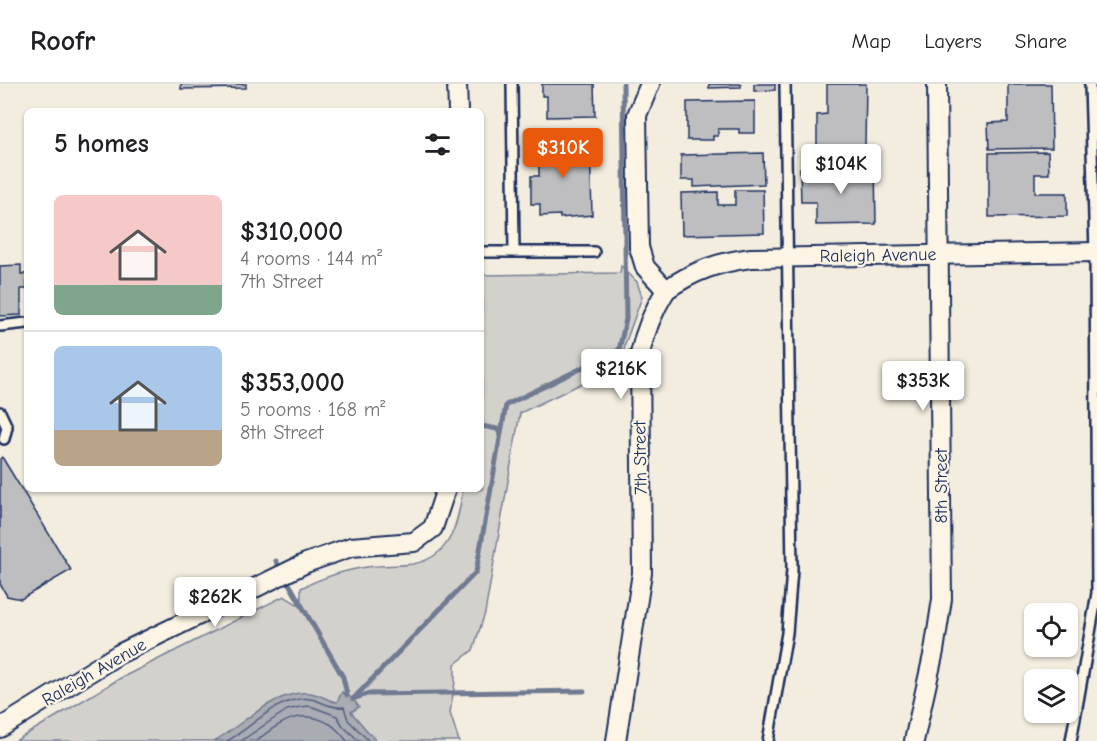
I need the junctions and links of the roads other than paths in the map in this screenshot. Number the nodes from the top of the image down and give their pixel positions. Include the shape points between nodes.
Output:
1 (457, 84) edge
2 (512, 84) edge
3 (650, 84) edge
4 (785, 84) edge
5 (937, 84) edge
6 (1090, 84) edge
7 (458, 108) edge
8 (484, 252) edge
9 (514, 252) junction
10 (594, 252) dead end
11 (1096, 252) edge
12 (940, 254) junction
13 (787, 257) junction
14 (666, 290) junction
15 (24, 324) edge
16 (0, 326) edge
17 (0, 412) edge
18 (3, 439) dead end
19 (445, 492) edge
20 (0, 728) edge
21 (616, 741) edge
22 (768, 741) edge
23 (914, 741) edge
24 (1071, 741) edge

1 - 7 street
2 - 9 lane
3 - 14 street via 637,115 639,247 645,267
4 - 13 lane
5 - 12 street, 8th Street
6 - 11 lane
8 - 9 lane
9 - 10 lane
11 - 12 street, Raleigh Avenue
11 - 24 lane via 1097,593
12 - 13 street, Raleigh Avenue
12 - 23 street, 8th Street via 942,599
13 - 14 street, Raleigh Avenue via 750,258 709,266
13 - 22 lane via 792,570 787,633
14 - 21 street, 7th Street via 644,332 640,354 642,573
15 - 16 lane
17 - 18 lane via 7,427
19 - 20 street, Raleigh Avenue via 433,528 414,542 351,547 306,563 120,654

